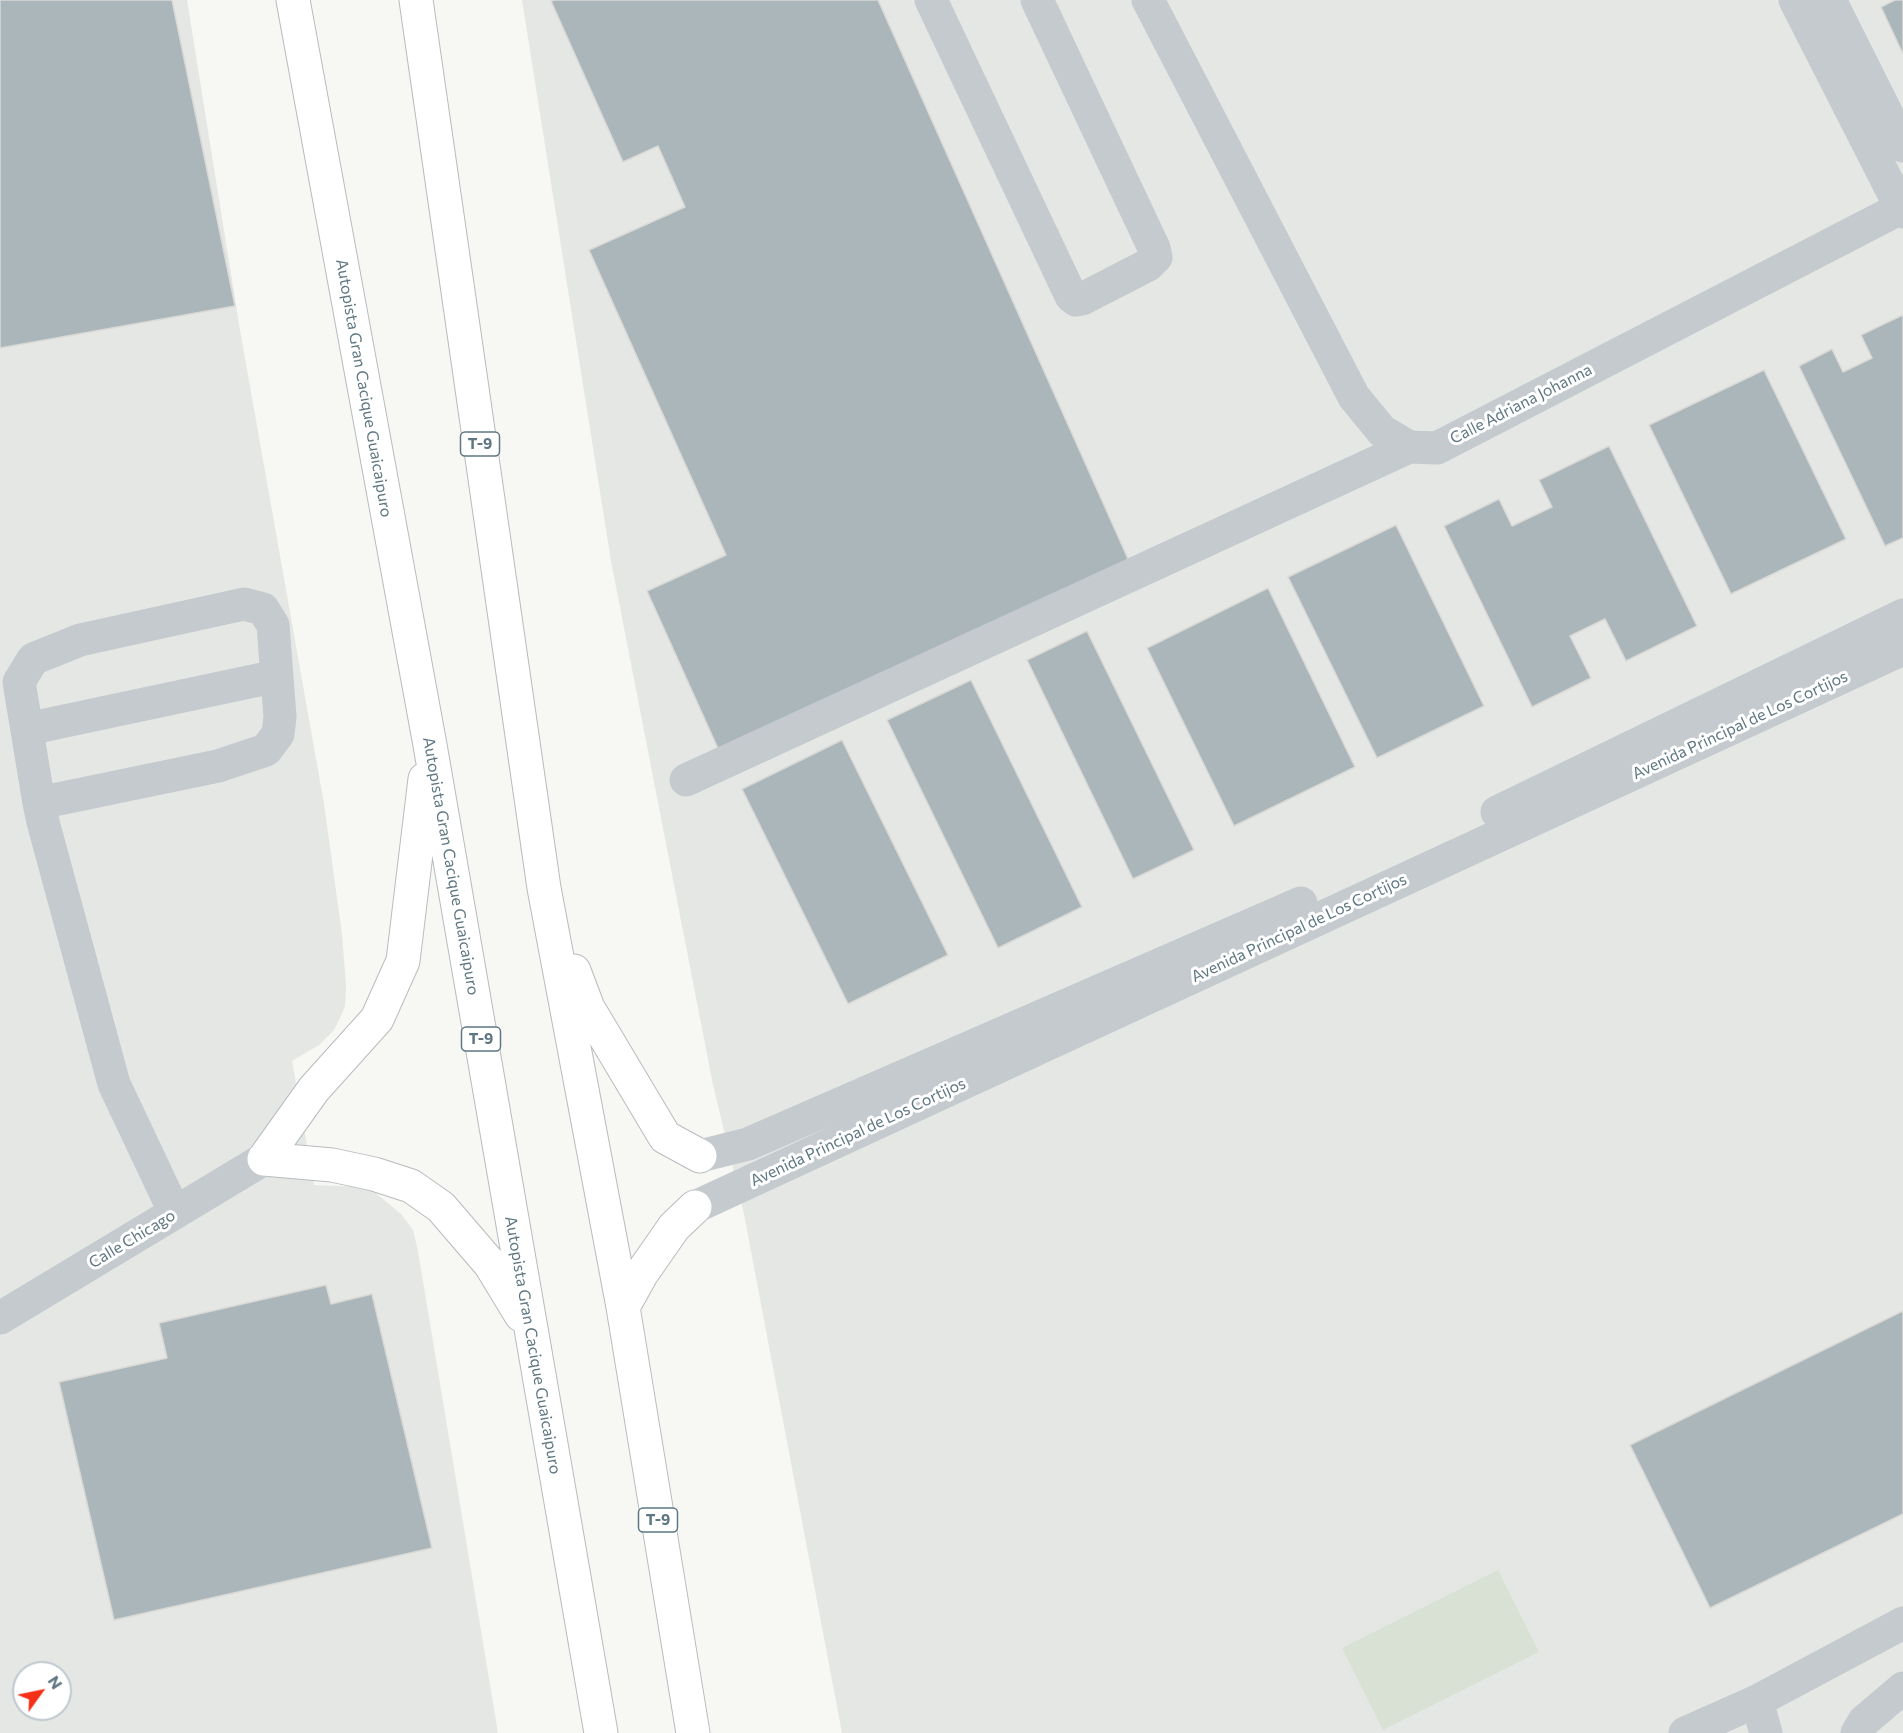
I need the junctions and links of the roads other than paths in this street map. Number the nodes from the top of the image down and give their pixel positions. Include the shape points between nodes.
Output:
1 (293, 0) edge
2 (416, 0) edge
3 (931, 0) edge
4 (1037, 0) edge
5 (1148, 0) edge
6 (1795, 0) edge
7 (1830, 0) edge
8 (1903, 146) edge
9 (1902, 209) edge
10 (1409, 447) junction
11 (1903, 615) edge
12 (1903, 650) edge
13 (278, 676) junction
14 (27, 729) junction
15 (430, 745) junction
16 (686, 780) dead end
17 (39, 803) junction
18 (544, 888) junction
19 (700, 1156) joint
20 (264, 1159) junction
21 (695, 1208) joint
22 (175, 1213) junction
23 (622, 1307) junction
24 (0, 1318) edge
25 (531, 1334) junction
26 (1903, 1623) edge
27 (1903, 1688) edge
28 (1758, 1701) junction
29 (601, 1733) edge
30 (693, 1733) edge
31 (1685, 1733) edge
32 (1766, 1733) edge
33 (1857, 1733) edge

1 - 15 highway, Autopista Gran Cacique Guaicaipuro / T-9
2 - 18 highway, T-9
3 - 4 street via 1076,300 1148,265 1156,257
5 - 10 street via 1354,397 1382,431
6 - 9 street
7 - 8 street
9 - 10 street, Calle Adriana Johanna via 1437,448
10 - 16 street
11 - 19 street, Avenida Principal de Los Cortijos via 1394,863 748,1144
12 - 21 street, Avenida Principal de Los Cortijos
13 - 14 street
13 - 14 street via 273,625 263,609 244,604 199,612 80,640 33,659 19,682
13 - 17 street via 278,734 266,750 218,766
14 - 17 street
15 - 20 highway via 403,961 376,1018 314,1089
15 - 25 highway, Autopista Gran Cacique Guaicaipuro / T-9
17 - 22 street via 114,1084
18 - 19 highway via 588,1008 665,1137
18 - 23 highway, T-9
20 - 22 street, Calle Chicago
20 - 25 highway via 332,1165 411,1186 441,1207 490,1264
21 - 23 highway via 674,1227
22 - 24 street, Calle Chicago
23 - 30 highway, T-9
25 - 29 highway, Autopista Gran Cacique Guaicaipuro / T-9
26 - 28 street
27 - 33 street via 1864,1721
28 - 31 street
28 - 32 street

